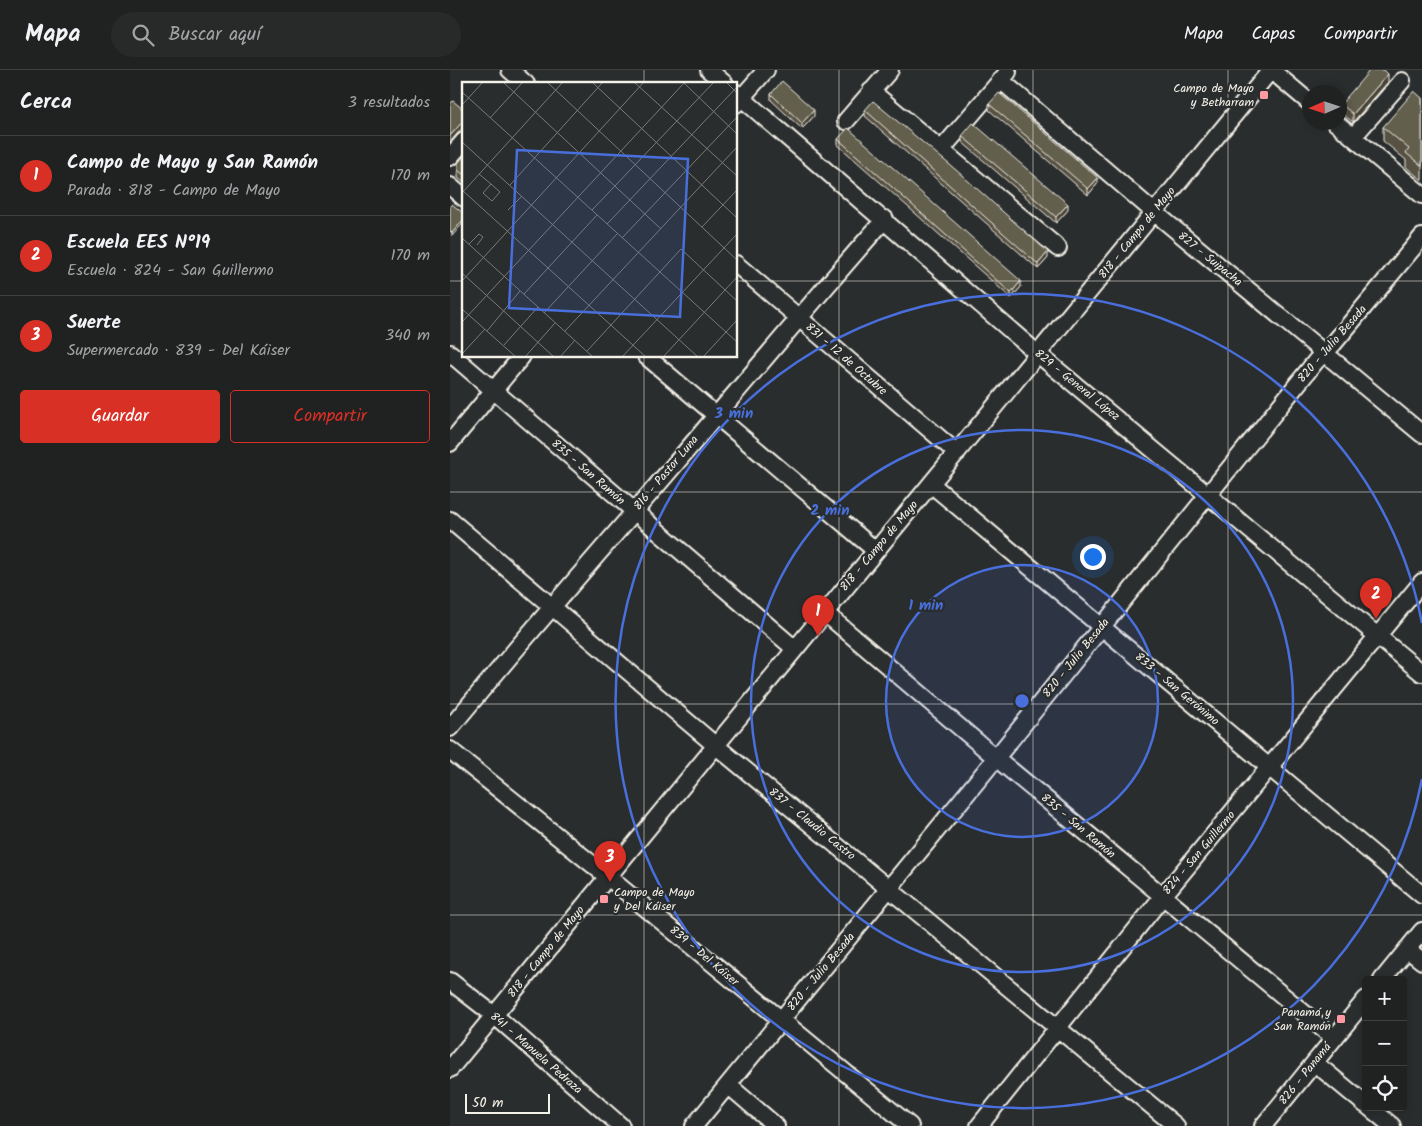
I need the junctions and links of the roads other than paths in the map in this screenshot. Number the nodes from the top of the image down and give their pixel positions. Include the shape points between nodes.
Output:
1 (708, 70) edge
2 (766, 70) edge
3 (890, 70) edge
4 (1271, 70) edge
5 (1006, 74) edge
6 (1402, 81) dead end
7 (723, 82) edge
8 (871, 91) junction
9 (1302, 95) edge
10 (738, 98) edge
11 (846, 121) dead end
12 (1345, 130) edge
13 (1353, 137) junction
14 (462, 143) edge
15 (942, 149) junction
16 (450, 157) edge
17 (450, 186) edge
18 (1422, 195) edge
19 (462, 196) edge
20 (1154, 212) junction
21 (885, 219) junction
22 (1422, 237) edge
23 (1058, 248) dead end
24 (738, 266) edge
25 (797, 318) junction
26 (450, 353) edge
27 (1324, 353) junction
28 (1038, 354) junction
29 (520, 358) edge
30 (648, 358) edge
31 (494, 391) junction
32 (714, 416) junction
33 (1422, 434) edge
34 (450, 443) edge
35 (957, 453) junction
36 (931, 484) junction
37 (1210, 494) junction
38 (634, 512) junction
39 (450, 520) edge
40 (875, 550) junction
41 (1422, 582) edge
42 (550, 606) junction
43 (824, 612) junction
44 (1102, 625) junction
45 (1378, 636) junction
46 (795, 649) junction
47 (1422, 673) edge
48 (450, 728) edge
49 (715, 745) junction
50 (450, 750) edge
51 (996, 758) junction
52 (1269, 768) junction
53 (608, 877) junction
54 (890, 888) junction
55 (1422, 895) edge
56 (1164, 896) junction
57 (1422, 931) edge
58 (1407, 949) junction
59 (1422, 961) edge
60 (1385, 976) edge
61 (450, 981) edge
62 (1362, 1004) edge
63 (494, 1015) junction
64 (781, 1020) junction
65 (1058, 1029) junction
66 (1334, 1038) junction
67 (1315, 1063) junction
68 (450, 1069) edge
69 (728, 1085) junction
70 (1362, 1102) edge
71 (1374, 1111) edge
72 (621, 1126) edge
73 (694, 1126) edge
74 (776, 1126) edge
75 (910, 1126) edge
76 (979, 1126) edge
77 (1176, 1126) edge
78 (1263, 1126) edge
79 (1392, 1126) edge

1 - 7 street
2 - 10 street
3 - 8 street
4 - 9 street
4 - 20 street, 818 - Campo de Mayo
5 - 15 street
5 - 20 street, 827 - Suipacha via 1004,84
6 - 13 street
8 - 11 street
8 - 15 street
10 - 21 street, 829 - General López
12 - 13 street
13 - 18 street
14 - 16 street
15 - 23 street
17 - 19 street
20 - 27 street, 827 - Suipacha
20 - 28 street, 818 - Campo de Mayo
21 - 25 street, 816 - Pastor Luna
21 - 28 street, 829 - General López
22 - 27 street, 820 - Julio Besada
24 - 25 street, 831 - 12 de Octubre
25 - 32 street, 816 - Pastor Luna
25 - 35 street, 831 - 12 de Octubre
26 - 31 street, 835 - San Ramón
27 - 33 street, 827 - Suipacha
27 - 37 street, 820 - Julio Besada
28 - 35 street, 818 - Campo de Mayo
28 - 37 street, 829 - General López
29 - 31 street
30 - 32 street
31 - 34 street
31 - 38 street, 835 - San Ramón
32 - 38 street, 816 - Pastor Luna
32 - 40 street
35 - 36 street, 818 - Campo de Mayo
36 - 40 street, 818 - Campo de Mayo
36 - 44 street, 833 - San Gerónimo
37 - 44 street, 820 - Julio Besada
37 - 45 street, 829 - General López
38 - 42 street, 816 - Pastor Luna
38 - 46 street, 835 - San Ramón
39 - 42 street, 837 - Claudio Castro
40 - 43 street, 818 - Campo de Mayo
41 - 45 street, 824 - San Guillermo
42 - 48 street, 816 - Pastor Luna
42 - 49 street, 837 - Claudio Castro
43 - 46 street, 818 - Campo de Mayo
43 - 51 street, 835 - San Ramón
44 - 51 street, 820 - Julio Besada
44 - 52 street, 833 - San Gerónimo
45 - 47 street, 829 - General López
45 - 52 street, 824 - San Guillermo
46 - 49 street, 818 - Campo de Mayo
49 - 53 street, 818 - Campo de Mayo
49 - 54 street, 837 - Claudio Castro
50 - 53 street, 839 - Del Káiser
51 - 54 street, 820 - Julio Besada
51 - 56 street, 835 - San Ramón
52 - 55 street, 833 - San Gerónimo
52 - 56 street, 824 - San Guillermo
53 - 63 street, 818 - Campo de Mayo
53 - 64 street, 839 - Del Káiser
54 - 64 street, 820 - Julio Besada
54 - 65 street, 837 - Claudio Castro
56 - 65 street, 824 - San Guillermo
56 - 66 street, 835 - San Ramón
57 - 58 street
58 - 59 street
58 - 60 street
61 - 63 street, 841 - Manuela Pedraza
62 - 66 street, 826 - Panamá
63 - 68 street, 818 - Campo de Mayo
63 - 72 street, 841 - Manuela Pedraza
64 - 69 street, 820 - Julio Besada
64 - 75 street, 839 - Del Káiser
65 - 76 street, 824 - San Guillermo
65 - 77 street, 837 - Claudio Castro
66 - 67 street, 826 - Panamá
67 - 70 street
67 - 78 street, 826 - Panamá
69 - 73 street, 820 - Julio Besada
69 - 74 street
71 - 79 street

